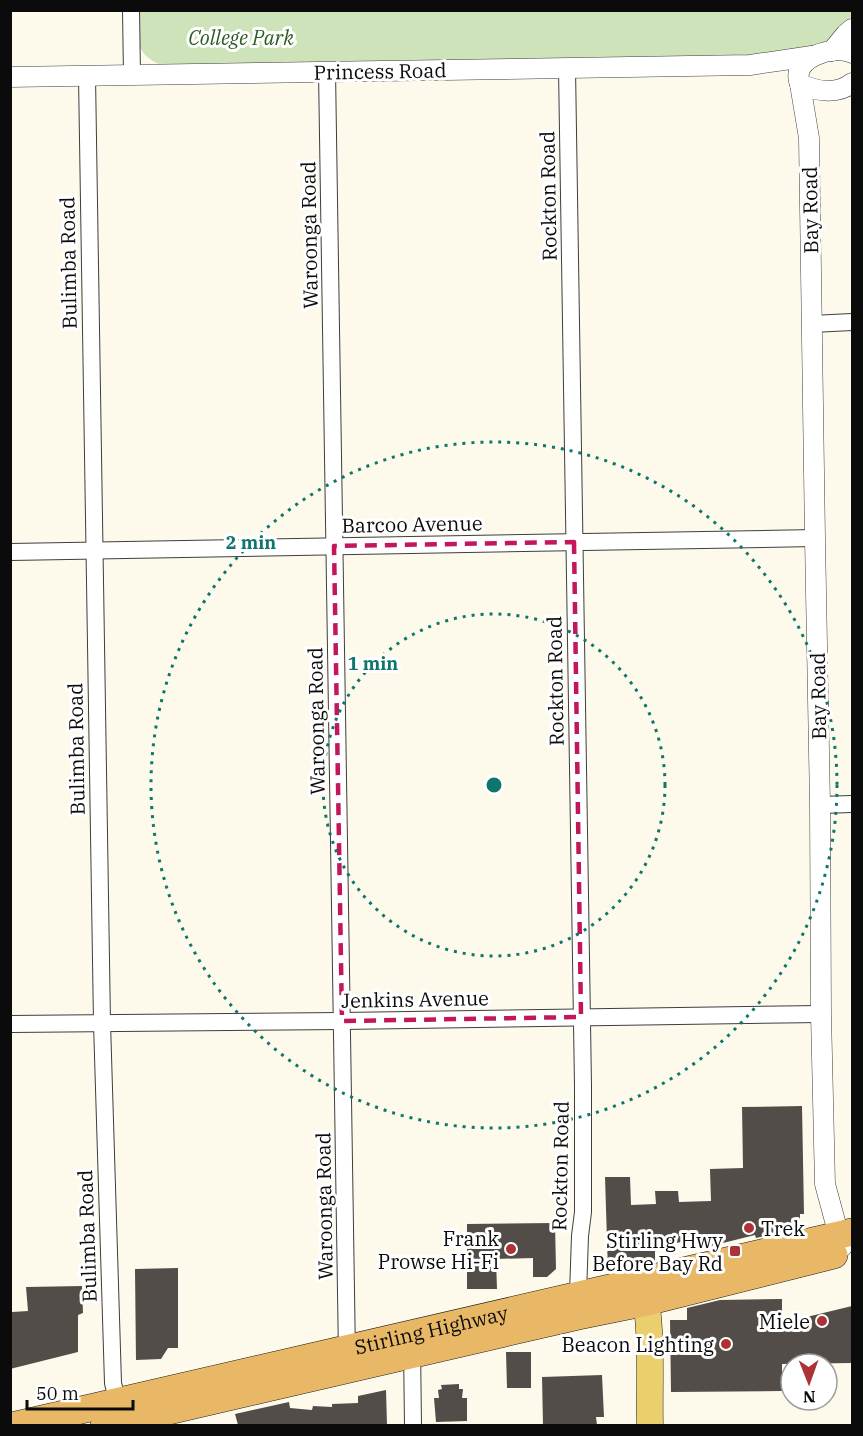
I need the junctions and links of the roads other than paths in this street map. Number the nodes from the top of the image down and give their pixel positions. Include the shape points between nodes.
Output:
1 (131, 10) edge
2 (852, 29) edge
3 (832, 51) junction
4 (852, 53) edge
5 (812, 57) junction
6 (750, 65) junction
7 (567, 68) junction
8 (327, 71) junction
9 (132, 75) junction
10 (87, 76) junction
11 (10, 77) edge
12 (799, 81) junction
13 (851, 85) edge
14 (824, 90) junction
15 (809, 138) junction
16 (852, 322) edge
17 (812, 324) junction
18 (815, 538) junction
19 (574, 542) junction
20 (334, 546) junction
21 (10, 552) edge
22 (94, 552) junction
23 (852, 804) edge
24 (820, 805) junction
25 (821, 1014) junction
26 (581, 1017) junction
27 (342, 1021) junction
28 (102, 1023) junction
29 (10, 1024) edge
30 (847, 1242) edge
31 (645, 1291) junction
32 (578, 1294) junction
33 (412, 1343) junction
34 (347, 1359) junction
35 (173, 1408) edge
36 (114, 1416) edge
37 (12, 1425) edge
38 (413, 1425) edge
39 (650, 1425) edge

1 - 9 street
2 - 3 street
3 - 4 street
3 - 5 street, Princess Road
5 - 6 street, Princess Road
5 - 12 street via 801,67
6 - 7 street, Princess Road
6 - 12 street, Princess Road
7 - 8 street, Princess Road
7 - 19 street, Rockton Road
8 - 9 street, Princess Road
8 - 20 street, Waroonga Road
9 - 10 street, Princess Road
10 - 11 street, Princess Road
10 - 22 street, Bulimba Road
12 - 14 street, Princess Road
12 - 15 street, Bay Road
13 - 14 street
14 - 15 street, Bay Road
15 - 17 street, Bay Road
16 - 17 street
17 - 18 street, Bay Road
18 - 19 street, Barcoo Avenue
18 - 24 street, Bay Road
19 - 20 street, Barcoo Avenue
19 - 26 street, Rockton Road
20 - 22 street, Barcoo Avenue
20 - 27 street, Waroonga Road
21 - 22 street, Barcoo Avenue
22 - 28 street, Bulimba Road
23 - 24 street
24 - 25 street, Bay Road
25 - 26 street, Jenkins Avenue
25 - 30 street, Bay Road via 825,1184
26 - 27 street, Jenkins Avenue
26 - 32 street, Rockton Road via 583,1212
27 - 28 street, Jenkins Avenue
27 - 34 street, Waroonga Road
28 - 29 street, Jenkins Avenue
28 - 36 street, Bulimba Road
30 - 31 highway, Stirling Highway
31 - 32 highway, Stirling Highway
31 - 33 highway, Stirling Highway via 567,1318
31 - 39 main road
32 - 33 highway, Stirling Highway
33 - 34 highway, Stirling Highway
33 - 38 street
34 - 35 highway, Stirling Highway
35 - 36 highway, Stirling Highway
36 - 37 highway, Stirling Highway

